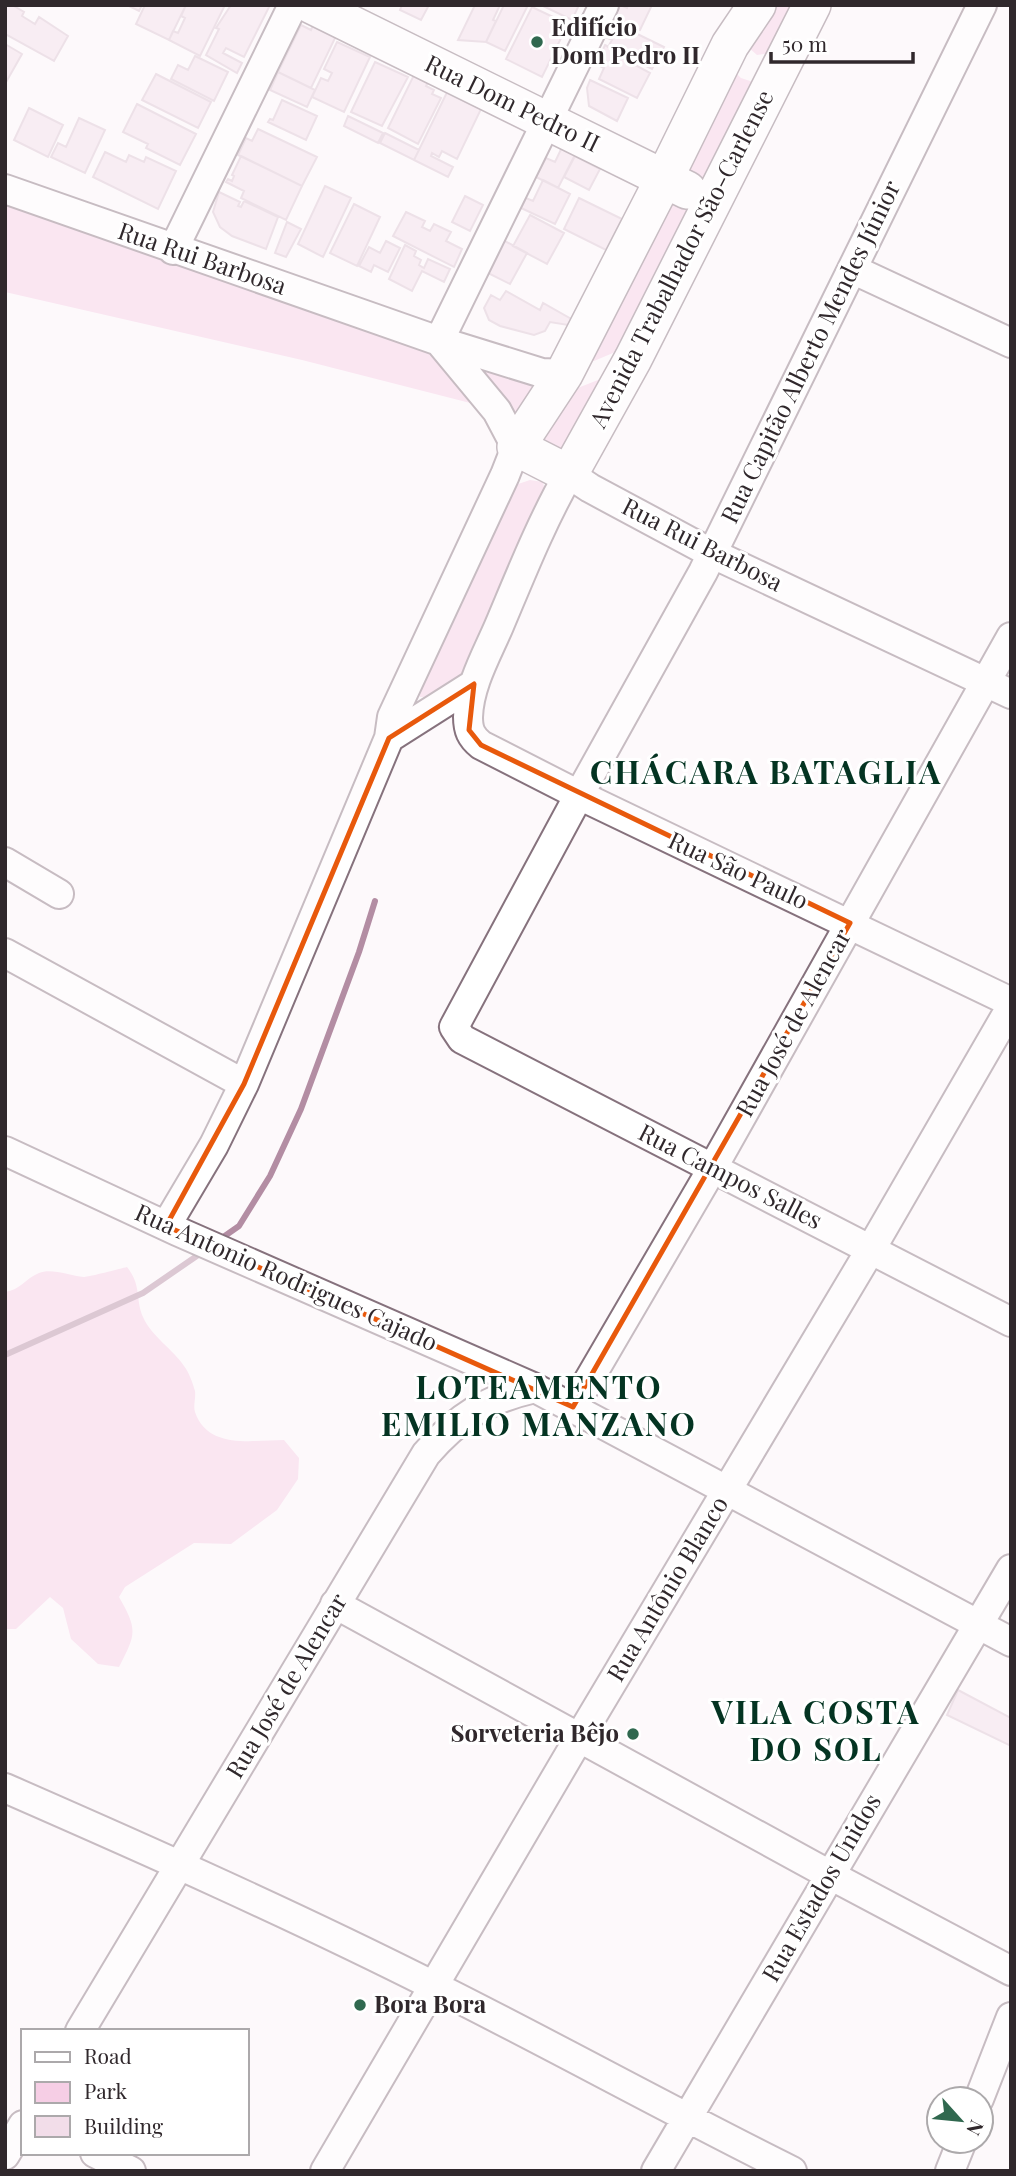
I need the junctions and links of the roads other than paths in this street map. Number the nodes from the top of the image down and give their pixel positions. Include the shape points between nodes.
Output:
1 (293, 5) edge
2 (312, 5) edge
3 (604, 5) edge
4 (757, 5) edge
5 (812, 5) edge
6 (982, 5) edge
7 (730, 45) junction
8 (778, 73) junction
9 (546, 121) junction
10 (664, 179) junction
11 (5, 188) edge
12 (713, 202) junction
13 (173, 250) junction
14 (852, 269) junction
15 (439, 341) junction
16 (1011, 343) edge
17 (633, 359) junction
18 (564, 374) junction
19 (516, 447) junction
20 (569, 474) junction
21 (711, 553) junction
22 (1011, 637) edge
23 (474, 684) junction
24 (999, 688) edge
25 (389, 738) junction
26 (579, 795) junction
27 (5, 862) edge
28 (59, 894) dead end
29 (850, 923) junction
30 (5, 953) edge
31 (1011, 1002) edge
32 (1011, 1007) edge
33 (454, 1027) joint
34 (244, 1084) junction
35 (5, 1151) edge
36 (712, 1169) junction
37 (171, 1228) junction
38 (871, 1249) junction
39 (1011, 1322) edge
40 (535, 1388) junction
41 (573, 1407) junction
42 (728, 1490) junction
43 (1011, 1569) edge
44 (335, 1604) junction
45 (977, 1624) junction
46 (1011, 1642) edge
47 (579, 1738) junction
48 (5, 1788) edge
49 (181, 1865) junction
50 (830, 1875) junction
51 (1011, 1970) edge
52 (434, 1986) junction
53 (1011, 2017) edge
54 (81, 2029) edge
55 (984, 2085) edge
56 (5, 2110) edge
57 (21, 2118) edge
58 (687, 2119) junction
59 (21, 2129) edge
60 (5, 2155) edge
61 (99, 2155) edge
62 (131, 2171) edge
63 (325, 2171) edge
64 (656, 2171) edge
65 (792, 2171) edge

1 - 13 street
2 - 9 main road, Rua Dom Pedro II
3 - 9 street
4 - 7 main road
5 - 8 main road, Avenida Trabalhador São-Carlense
6 - 14 street, Rua Capitão Alberto Mendes Júnior
7 - 8 main road via 752,70
7 - 10 main road
8 - 12 main road, Avenida Trabalhador São-Carlense
9 - 10 main road, Rua Dom Pedro II
9 - 15 street
10 - 12 main road, Rua Dom Pedro II
10 - 18 main road
11 - 13 street, Rua Rui Barbosa
12 - 17 main road, Avenida Trabalhador São-Carlense
13 - 15 street, Rua Rui Barbosa
14 - 16 street
14 - 21 street, Rua Capitão Alberto Mendes Júnior
15 - 18 street, Rua Rui Barbosa via 542,373
15 - 19 street via 497,411
17 - 18 main road
17 - 20 main road, Avenida Trabalhador São-Carlense
18 - 19 main road
19 - 20 main road, Rua Rui Barbosa
19 - 25 street via 392,716
20 - 21 street, Rua Rui Barbosa
20 - 23 street, Rua São Paulo via 551,504
21 - 24 street, Rua Rui Barbosa
21 - 26 street, Rua Capitão Alberto Mendes Júnior
22 - 24 street, Rua José de Alencar
23 - 25 street
23 - 26 street, Rua São Paulo via 468,718 473,738
24 - 29 street, Rua José de Alencar
25 - 34 street
26 - 29 street, Rua São Paulo
26 - 33 street, Rua Capitão Alberto Mendes Júnior
27 - 28 street
29 - 31 street, Rua São Paulo
29 - 36 street, Rua José de Alencar
30 - 34 street
32 - 38 street, Rua Antônio Blanco
33 - 36 street, Rua Campos Salles via 463,1040
34 - 37 street
35 - 37 street, Rua Antonio Rodrigues Cajado
36 - 38 street, Rua Campos Salles
36 - 41 street, Rua José de Alencar
37 - 40 street, Rua Antonio Rodrigues Cajado
38 - 39 street, Rua Campos Salles
38 - 42 street, Rua Antônio Blanco
40 - 41 street, Rua Antonio Rodrigues Cajado
40 - 44 street, Rua José de Alencar via 490,1402 444,1433 426,1454
41 - 42 street, Rua Antonio Rodrigues Cajado
42 - 45 street, Rua Antonio Rodrigues Cajado
42 - 47 street, Rua Antônio Blanco
43 - 45 street, Rua Estados Unidos
44 - 47 street
44 - 49 street, Rua José de Alencar
45 - 46 street, Rua Antonio Rodrigues Cajado
45 - 50 street, Rua Estados Unidos
47 - 50 street
47 - 52 street, Rua Antônio Blanco
48 - 49 street
49 - 52 street
49 - 54 street, Rua José de Alencar
50 - 51 street
50 - 58 street, Rua Estados Unidos
52 - 58 street
52 - 63 street, Rua Antônio Blanco
53 - 55 street
56 - 57 street
58 - 64 street, Rua Estados Unidos
58 - 65 street
59 - 60 street
61 - 62 street

